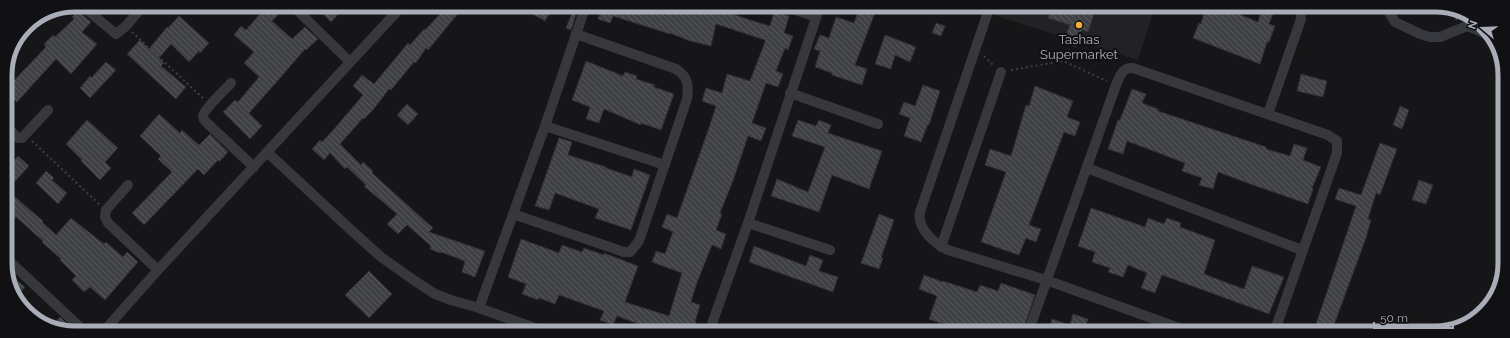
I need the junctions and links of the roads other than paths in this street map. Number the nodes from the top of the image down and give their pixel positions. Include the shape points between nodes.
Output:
1 (89, 12) edge
2 (137, 12) edge
3 (299, 12) edge
4 (396, 12) edge
5 (584, 12) edge
6 (801, 12) edge
7 (818, 12) edge
8 (988, 12) edge
9 (1300, 12) edge
10 (1389, 12) edge
11 (816, 17) junction
12 (1481, 32) edge
13 (576, 34) junction
14 (350, 62) junction
15 (1000, 72) road end
16 (231, 83) dead end
17 (790, 93) junction
18 (48, 110) dead end
19 (1268, 114) junction
20 (878, 124) dead end
21 (545, 126) junction
22 (12, 132) edge
23 (267, 152) junction
24 (665, 165) junction
25 (254, 167) junction
26 (1087, 168) junction
27 (128, 185) dead end
28 (513, 214) junction
29 (748, 223) junction
30 (941, 246) junction
31 (830, 250) dead end
32 (1302, 250) junction
33 (12, 264) edge
34 (158, 270) junction
35 (1046, 280) junction
36 (479, 308) junction
37 (79, 326) edge
38 (108, 326) edge
39 (529, 326) edge
40 (711, 326) edge
41 (1030, 326) edge
42 (1174, 326) edge
43 (1276, 326) edge

1 - 2 street via 117,34
3 - 14 street
4 - 14 street
5 - 13 street
6 - 11 street
7 - 11 street
8 - 30 street via 919,218 922,228
9 - 19 street via 1301,19
10 - 12 street via 1396,22 1430,37 1440,37 1470,26
11 - 17 street
13 - 21 street
13 - 24 street via 676,69 687,79 687,99
14 - 23 street
15 - 30 street
16 - 25 street via 203,115 204,120
17 - 20 street
17 - 29 street
18 - 22 street via 22,138 18,138
19 - 26 street via 1133,68 1125,68 1116,85
19 - 32 street via 1328,135 1338,144
21 - 24 street
21 - 28 street
23 - 25 street
23 - 36 street via 387,261 435,294
24 - 28 street via 638,241 630,252
25 - 34 street
26 - 32 street
26 - 35 street
27 - 34 street via 104,215 106,220
28 - 36 street
29 - 31 street
29 - 40 street
30 - 35 street
32 - 43 street
33 - 37 street
34 - 38 street
35 - 41 street
35 - 42 street
36 - 39 street

